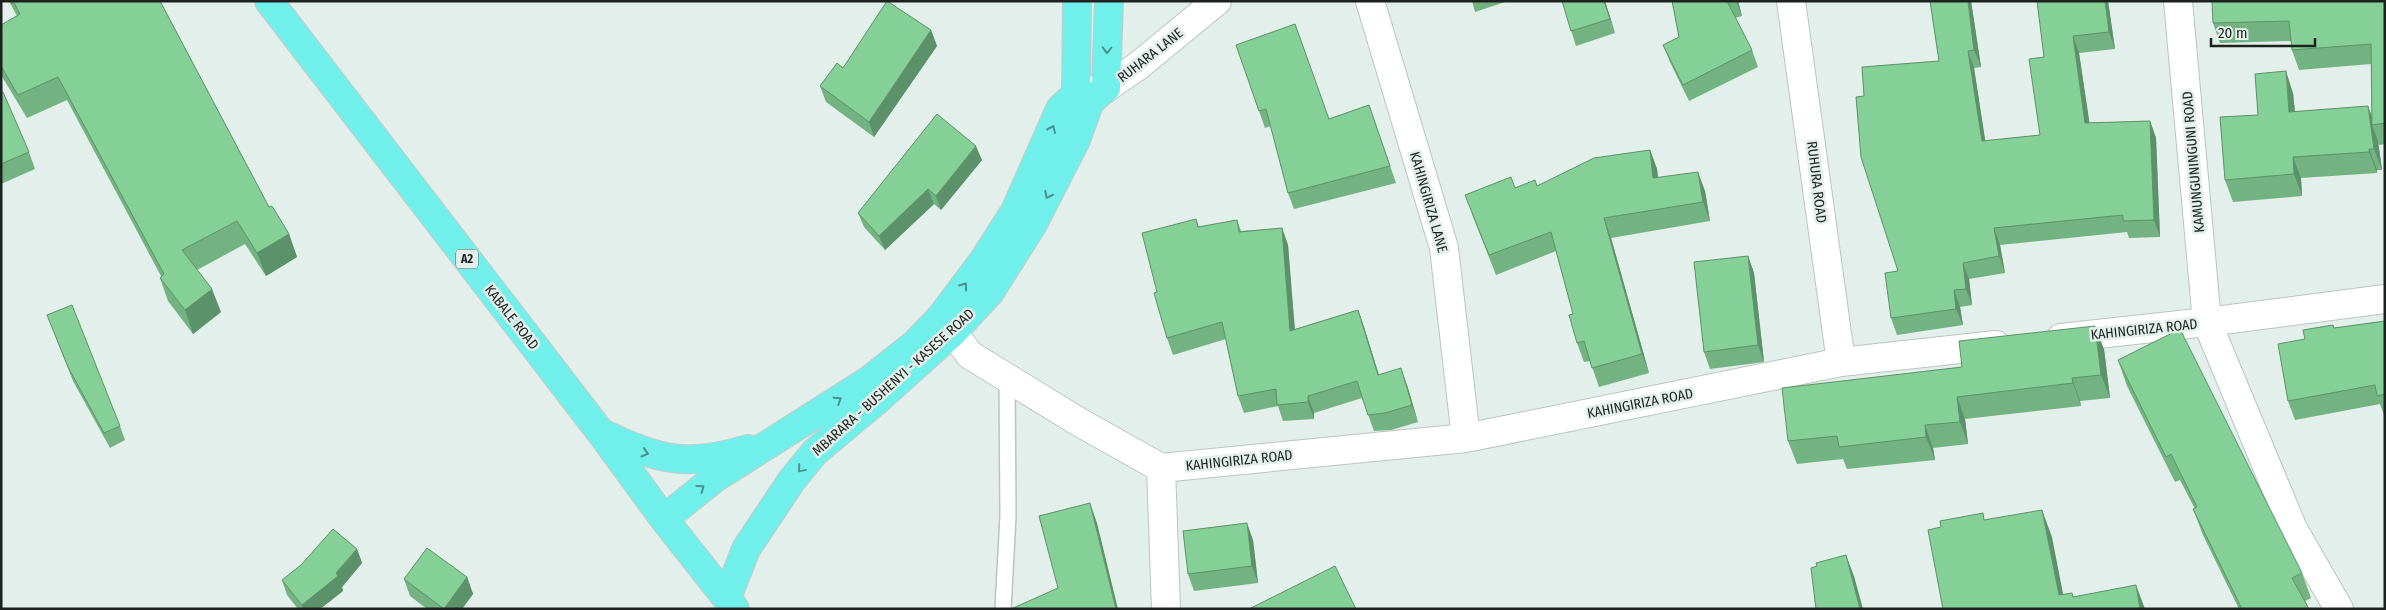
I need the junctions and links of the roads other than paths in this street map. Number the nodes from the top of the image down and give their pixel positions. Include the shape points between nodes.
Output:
1 (269, 1) edge
2 (1077, 1) edge
3 (1108, 1) edge
4 (1217, 1) edge
5 (1370, 1) edge
6 (1792, 1) edge
7 (2178, 1) edge
8 (1106, 88) junction
9 (1076, 94) junction
10 (2385, 299) edge
11 (2207, 322) junction
12 (947, 325) junction
13 (1840, 362) junction
14 (1006, 377) junction
15 (601, 432) junction
16 (1466, 438) junction
17 (774, 441) junction
18 (1161, 468) junction
19 (664, 519) junction
20 (731, 603) edge
21 (1003, 609) edge
22 (1166, 609) edge
23 (2339, 609) edge

1 - 15 main road, KABALE ROAD / A2
2 - 9 main road
3 -> 8 main road
4 - 8 street, RUHARA LANE
5 - 16 street, KAHINGIRIZA LANE via 1444,248
6 - 13 street, RUHURA ROAD
7 - 11 street, KAMUNGUNINGUNI ROAD
8 - 9 street, RUHARA LANE
8 -> 12 main road, MBARARA - BUSHENYI - KASESE ROAD via 1090,101 1076,140 1033,224 990,292
12 -> 9 main road, MBARARA - BUSHENYI - KASESE ROAD via 1015,211 1060,109
10 - 11 street, KAHINGIRIZA ROAD
11 - 13 street, KAHINGIRIZA ROAD
11 - 23 street, KAMUNGUNINGUNI ROAD via 2293,529
12 - 14 street via 970,354
17 -> 12 main road, MBARARA - BUSHENYI - KASESE ROAD via 868,381 915,344
12 -> 20 main road, MBARARA - BUSHENYI - KASESE ROAD via 876,401 815,452 792,480 746,549
13 - 16 street, KAHINGIRIZA ROAD
14 - 18 street
14 - 21 lane via 1008,516
15 -> 17 main road via 638,450 663,458 680,459 733,454
15 - 19 main road, KABALE ROAD / A2
16 - 18 street, KAHINGIRIZA ROAD
19 -> 17 main road, MBARARA - BUSHENYI - KASESE ROAD via 715,478
18 - 22 street
19 - 20 main road, KABALE ROAD / A2

